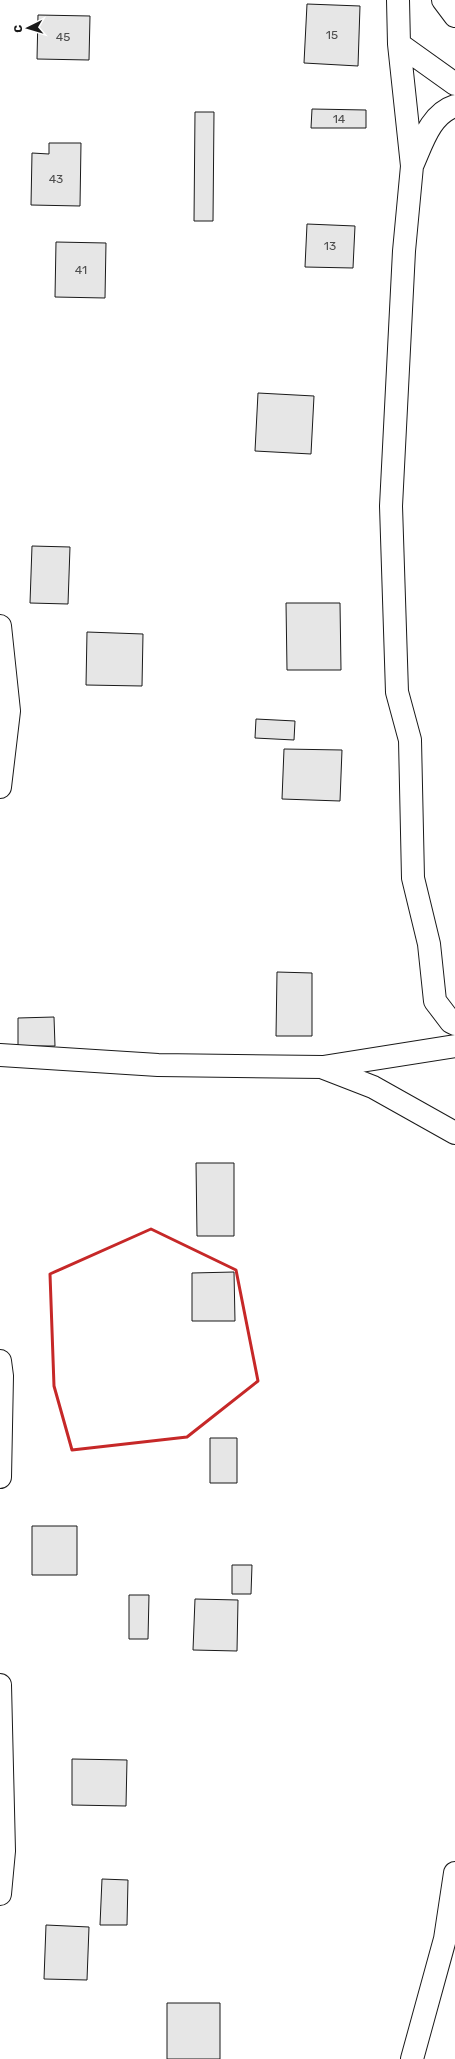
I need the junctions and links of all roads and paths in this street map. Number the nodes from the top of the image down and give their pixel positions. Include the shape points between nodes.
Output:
1 (398, 0) edge
2 (443, 0) edge
3 (455, 16) edge
4 (400, 44) junction
5 (455, 84) edge
6 (455, 106) edge
7 (412, 166) junction
8 (0, 626) edge
9 (0, 787) edge
10 (455, 1024) edge
11 (455, 1046) edge
12 (0, 1055) edge
13 (323, 1067) junction
14 (455, 1133) edge
15 (0, 1361) edge
16 (0, 1477) edge
17 (0, 1685) edge
18 (455, 1873) edge
19 (0, 1894) edge
20 (412, 2059) edge

1 - 4 street
2 - 3 street
4 - 5 street
4 - 7 street
6 - 7 street via 447,109 432,123
7 - 10 street via 404,251 391,506 397,692 410,740 413,878 429,944 435,1000
8 - 9 street via 9,711
11 - 13 street
12 - 13 street via 158,1065
13 - 14 street via 373,1087
15 - 16 street
17 - 19 street via 4,1851
18 - 20 street via 445,1939

